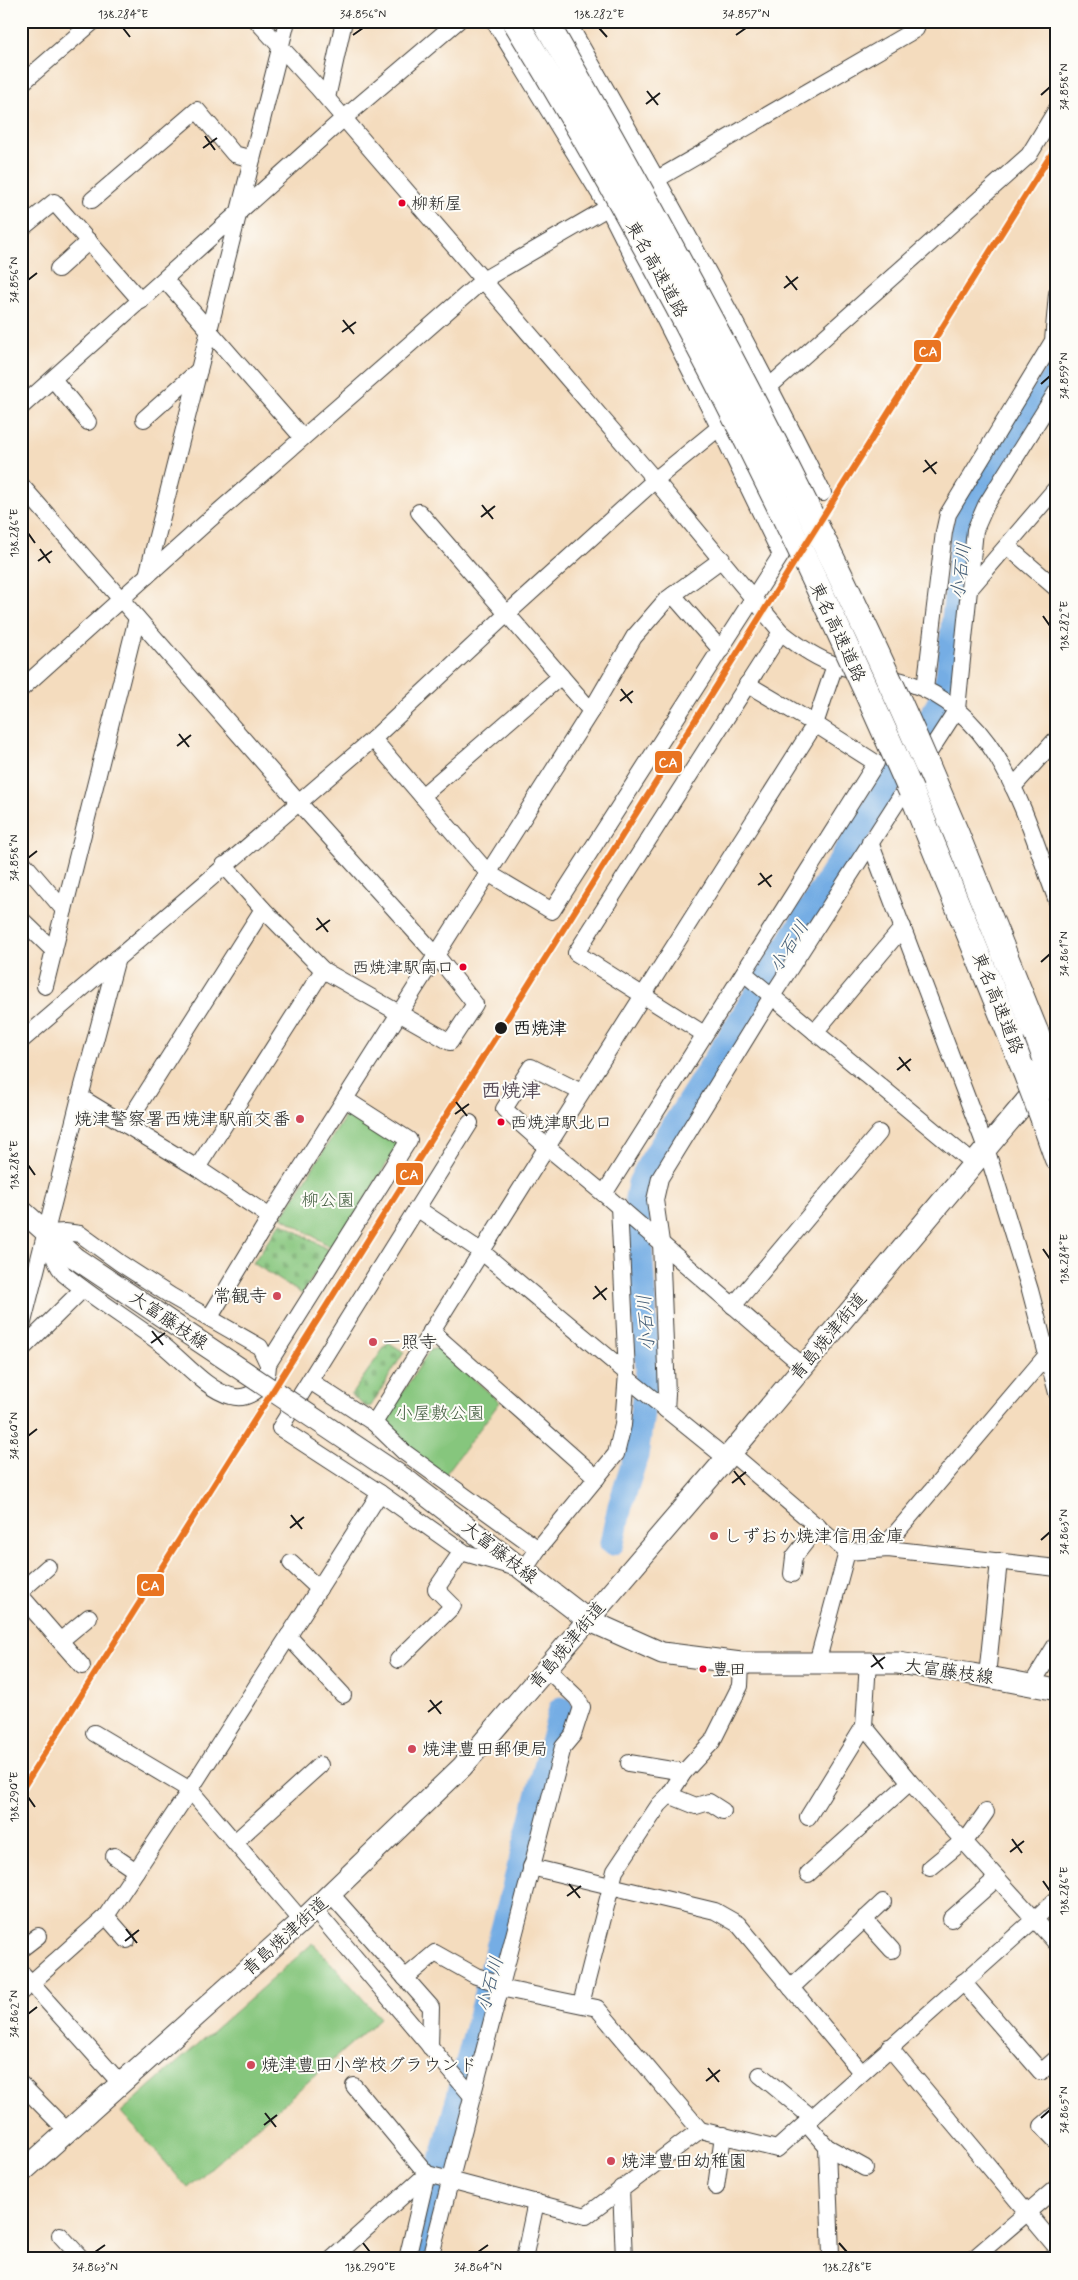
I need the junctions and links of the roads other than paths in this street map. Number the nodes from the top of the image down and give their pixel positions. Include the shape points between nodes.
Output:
1 (94, 21) edge
2 (257, 21) edge
3 (286, 21) edge
4 (344, 21) edge
5 (458, 21) edge
6 (494, 21) edge
7 (515, 21) edge
8 (545, 21) edge
9 (567, 21) edge
10 (916, 29) dead end
11 (280, 47) junction
12 (21, 84) edge
13 (327, 98) junction
14 (1057, 110) edge
15 (344, 118) junction
16 (252, 159) junction
17 (657, 178) junction
18 (92, 200) dead end
19 (608, 206) junction
20 (239, 212) junction
21 (21, 229) edge
22 (89, 241) junction
23 (58, 269) dead end
24 (165, 280) junction
25 (484, 280) junction
26 (1057, 294) edge
27 (141, 301) junction
28 (209, 330) junction
29 (199, 370) junction
30 (53, 379) junction
31 (770, 386) junction
32 (1057, 391) edge
33 (21, 407) edge
34 (144, 420) dead end
35 (88, 422) dead end
36 (720, 429) junction
37 (302, 437) junction
38 (655, 480) junction
39 (21, 485) edge
40 (1057, 487) edge
41 (823, 493) dead end
42 (418, 512) dead end
43 (1006, 546) junction
44 (722, 559) junction
45 (147, 576) junction
46 (1057, 589) edge
47 (968, 591) junction
48 (673, 595) junction
49 (121, 600) junction
50 (753, 600) junction
51 (508, 613) junction
52 (136, 618) junction
53 (781, 632) junction
54 (721, 650) junction
55 (835, 665) junction
56 (560, 676) junction
57 (747, 684) junction
58 (21, 689) edge
59 (925, 689) junction
60 (953, 706) junction
61 (591, 711) junction
62 (815, 724) junction
63 (1057, 738) edge
64 (373, 739) junction
65 (1013, 787) junction
66 (422, 796) junction
67 (299, 803) junction
68 (870, 842) junction
69 (21, 860) edge
70 (224, 865) junction
71 (488, 873) junction
72 (1057, 901) edge
73 (262, 909) junction
74 (64, 910) junction
75 (21, 919) edge
76 (903, 927) junction
77 (54, 951) junction
78 (436, 955) junction
79 (117, 958) junction
80 (323, 970) junction
81 (744, 973) junction
82 (45, 986) dead end
83 (642, 995) junction
84 (772, 996) junction
85 (398, 1014) junction
86 (815, 1032) junction
87 (704, 1034) junction
88 (21, 1041) edge
89 (1057, 1064) edge
90 (1057, 1089) edge
91 (581, 1092) junction
92 (80, 1097) junction
93 (345, 1100) junction
94 (470, 1122) dead end
95 (126, 1125) junction
96 (879, 1133) dead end
97 (547, 1147) junction
98 (980, 1156) junction
99 (1057, 1158) edge
100 (197, 1168) junction
101 (604, 1194) junction
102 (619, 1206) junction
103 (418, 1209) junction
104 (21, 1210) edge
105 (270, 1217) junction
106 (47, 1234) junction
107 (660, 1242) junction
108 (482, 1252) junction
109 (83, 1289) junction
110 (733, 1306) junction
111 (210, 1317) junction
112 (21, 1330) edge
113 (430, 1331) junction
114 (1048, 1347) edge
115 (21, 1350) edge
116 (268, 1364) junction
117 (803, 1366) junction
118 (630, 1378) junction
119 (310, 1381) junction
120 (1057, 1393) edge
121 (663, 1407) junction
122 (374, 1423) junction
123 (729, 1456) junction
124 (597, 1478) junction
125 (380, 1493) junction
126 (818, 1526) junction
127 (888, 1549) junction
128 (538, 1550) junction
129 (462, 1551) junction
130 (848, 1552) junction
131 (998, 1561) junction
132 (291, 1563) dead end
133 (48, 1567) dead end
134 (1057, 1568) edge
135 (524, 1570) junction
136 (792, 1574) dead end
137 (318, 1589) junction
138 (21, 1591) edge
139 (21, 1596) edge
140 (88, 1617) dead end
141 (588, 1620) junction
142 (288, 1636) junction
143 (60, 1640) junction
144 (1057, 1643) edge
145 (398, 1660) dead end
146 (868, 1662) junction
147 (741, 1663) junction
148 (817, 1663) junction
149 (82, 1666) dead end
150 (547, 1669) junction
151 (987, 1676) junction
152 (1032, 1684) junction
153 (1057, 1690) edge
154 (343, 1695) dead end
155 (864, 1726) junction
156 (94, 1733) dead end
157 (629, 1763) dead end
158 (320, 1766) dead end
159 (684, 1772) junction
160 (910, 1782) junction
161 (190, 1790) junction
162 (670, 1795) junction
163 (723, 1810) dead end
164 (986, 1812) dead end
165 (808, 1817) dead end
166 (963, 1840) junction
167 (235, 1842) junction
168 (114, 1856) dead end
169 (531, 1867) junction
170 (930, 1868) dead end
171 (136, 1871) junction
172 (808, 1874) dead end
173 (997, 1878) junction
174 (610, 1886) junction
175 (331, 1894) junction
176 (1057, 1899) edge
177 (883, 1902) dead end
178 (308, 1915) junction
179 (106, 1916) junction
180 (1034, 1918) junction
181 (864, 1919) junction
182 (951, 1919) dead end
183 (38, 1936) dead end
184 (127, 1940) dead end
185 (1057, 1944) edge
186 (21, 1949) edge
187 (892, 1950) dead end
188 (405, 1978) junction
189 (25, 1982) edge
190 (963, 1982) junction
191 (500, 1986) junction
192 (791, 1988) junction
193 (581, 2004) junction
194 (430, 2047) junction
195 (889, 2047) junction
196 (1057, 2058) edge
197 (861, 2072) junction
198 (760, 2075) dead end
199 (21, 2084) edge
200 (121, 2084) junction
201 (354, 2086) dead end
202 (472, 2096) junction
203 (1057, 2112) edge
204 (808, 2120) junction
205 (700, 2130) junction
206 (68, 2132) junction
207 (723, 2135) junction
208 (1057, 2142) edge
209 (827, 2147) junction
210 (865, 2168) dead end
211 (21, 2173) edge
212 (428, 2174) junction
213 (450, 2178) junction
214 (1057, 2186) edge
215 (716, 2187) dead end
216 (621, 2188) junction
217 (536, 2202) junction
218 (1026, 2213) junction
219 (60, 2235) dead end
220 (1057, 2248) edge
221 (82, 2259) edge
222 (332, 2259) edge
223 (407, 2259) edge
224 (430, 2259) edge
225 (524, 2259) edge
226 (624, 2259) edge
227 (834, 2259) edge
228 (973, 2259) edge

1 - 12 street
2 - 11 street
3 - 11 street
4 - 13 street
5 - 15 street
6 - 19 street
7 - 99 highway, 東名高速道路, bridge via 629,217 705,357 847,651 911,791
8 - 90 highway, 東名高速道路, bridge via 651,206 863,623 956,833
9 - 17 street
10 - 17 street
11 - 13 street
11 - 16 street
13 - 15 street
14 - 31 street via 1029,155
15 - 20 street
15 - 25 street
16 - 18 street via 234,154 198,110
16 - 20 street
17 - 19 street
17 - 31 street
19 - 25 street
19 - 36 street
20 - 24 street
20 - 28 street
21 - 22 street via 54,202
22 - 23 street
22 - 27 street
24 - 27 street
24 - 28 street
25 - 37 street
25 - 38 street
26 - 59 street via 1053,341 948,514
27 - 30 street
28 - 29 street
28 - 37 street
29 - 34 street
29 - 45 street
30 - 33 street
30 - 35 street
31 - 36 street
31 - 41 street
32 - 47 street via 986,505 975,530
36 - 38 street
36 - 50 street via 781,555
37 - 45 street
38 - 44 street
38 - 51 street
39 - 49 street
40 - 43 street
42 - 51 street
43 - 46 street
43 - 47 street
44 - 48 street
44 - 50 street
45 - 49 street
47 - 60 street
48 - 54 street
48 - 61 street via 634,637
49 - 52 street
49 - 58 street
50 - 53 street
50 - 54 street
51 - 56 street
51 - 64 street
52 - 67 street
52 - 74 street
53 - 55 street via 800,648
53 - 57 street
54 - 71 street via 552,911
55 - 59 street
55 - 62 street
56 - 61 street
56 - 66 street
57 - 62 street
57 - 83 street via 576,953
59 - 60 street
60 - 65 street via 983,734
60 - 68 street
61 - 71 street
62 - 81 street via 876,763
62 - 83 street
63 - 65 street
64 - 66 street
64 - 67 street
65 - 72 street
66 - 71 street
67 - 70 street
67 - 78 street
68 - 76 street
68 - 84 street
69 - 74 street
70 - 73 street
70 - 79 street
71 - 78 street
73 - 80 street
73 - 95 street
74 - 77 street
75 - 77 street
76 - 86 street
76 - 98 street
77 - 82 street
78 - 85 street
78 - 85 street via 475,1004 450,1042
79 - 88 street
79 - 92 street
80 - 85 street
80 - 100 street
81 - 84 street
81 - 87 street
83 - 87 street
83 - 91 street
84 - 86 street
84 - 107 street via 660,1178 656,1200
85 - 93 street
86 - 98 street
87 - 101 street
89 - 98 main road, 青島焼津街道
91 - 97 street
91 - 97 street via 531,1067 504,1108
92 - 95 street
92 - 106 street
93 - 105 street
93 - 116 street via 409,1140
94 - 103 street
95 - 100 street
96 - 110 street
97 - 101 street
97 - 108 street
98 - 114 street
98 - 117 main road, 青島焼津街道
100 - 105 street
101 - 102 street
102 - 107 street
102 - 118 street
103 - 108 street
103 - 119 street
104 - 106 main road, 大富藤枝線
105 - 111 street
106 - 109 street via 57,1265
106 - 111 street via 80,1234 171,1296
106 - 112 street
106 - 135 main road, 大富藤枝線, bridge via 75,1258 409,1482
107 - 110 street
107 - 121 street via 667,1394
108 - 113 street
108 - 118 street
109 - 115 street
109 - 116 street via 230,1396 240,1398 255,1393 267,1377
110 - 117 street
111 - 116 street via 260,1348
113 - 122 street
113 - 124 street
114 - 120 street
114 - 127 street via 889,1541
117 - 123 main road, 青島焼津街道
118 - 121 street
118 - 124 street via 616,1454
119 - 122 street
119 - 125 street via 280,1428
121 - 123 street
122 - 128 street via 404,1452
123 - 126 street
123 - 141 main road, 青島焼津街道
124 - 128 street
125 - 129 street
125 - 137 street
126 - 130 street
126 - 136 street via 794,1557
127 - 130 street
127 - 131 street
128 - 135 street
129 - 135 street
129 - 145 street via 436,1590 453,1606
130 - 148 street
131 - 134 street
131 - 151 street
132 - 137 street
133 - 138 street
135 - 141 main road, 大富藤枝線
137 - 142 street
139 - 143 street
140 - 143 street
141 - 147 main road, 大富藤枝線 via 662,1653
141 - 150 main road, 青島焼津街道
142 - 154 street
142 - 161 street
143 - 149 street
144 - 152 street
146 - 148 main road, 大富藤枝線
146 - 151 main road, 大富藤枝線 via 898,1663
146 - 155 street
147 - 148 main road, 大富藤枝線
147 - 159 street via 740,1686 712,1742
150 - 169 street via 582,1707 573,1735 563,1747
150 - 175 main road, 青島焼津街道 via 462,1767
151 - 152 main road, 大富藤枝線
152 - 153 main road, 大富藤枝線
155 - 160 street
155 - 165 street
156 - 161 street
157 - 159 street
158 - 167 street
159 - 162 street
160 - 166 street
160 - 172 street
161 - 167 street
161 - 171 street
162 - 163 street via 696,1806 709,1802
162 - 174 street via 659,1805 615,1871
164 - 166 street via 970,1836
166 - 170 street
166 - 173 street
167 - 178 street
168 - 171 street
169 - 174 street
169 - 191 street
171 - 179 street
173 - 180 street
173 - 182 street
174 - 192 street via 714,1911 738,1924
174 - 193 street
175 - 178 main road, 青島焼津街道
175 - 188 street
176 - 180 street
177 - 181 street
178 - 194 street
178 - 200 main road, 青島焼津街道
179 - 184 street
179 - 189 street
180 - 185 street
180 - 190 street
181 - 187 street
181 - 192 street
183 - 186 street
188 - 191 street via 435,1953
188 - 194 street via 431,2007
189 - 200 street
190 - 195 street
190 - 196 street via 1041,2072
191 - 193 street
191 - 202 street
192 - 197 street
193 - 205 street via 598,2008
194 - 202 street
195 - 197 street
195 - 218 street
197 - 204 street
198 - 204 street
199 - 206 street
200 - 206 main road, 青島焼津街道
201 - 212 street
202 - 213 street
203 - 208 street via 1042,2126
204 - 207 street via 777,2149
204 - 209 street
205 - 207 street
205 - 216 street
206 - 211 main road, 青島焼津街道
207 - 215 street
209 - 210 street
209 - 227 street via 831,2255
212 - 213 street
212 - 222 street
212 - 223 street
213 - 217 street
213 - 224 street
214 - 218 street
216 - 217 street via 586,2216
216 - 226 street
217 - 225 street
218 - 220 street
218 - 228 street
219 - 221 street

